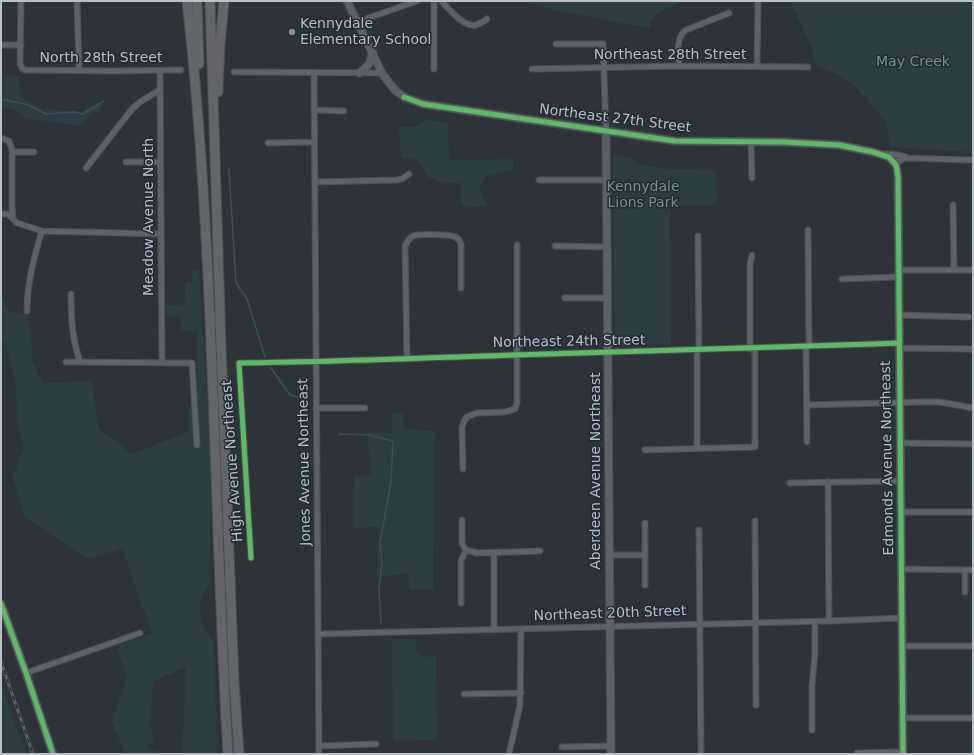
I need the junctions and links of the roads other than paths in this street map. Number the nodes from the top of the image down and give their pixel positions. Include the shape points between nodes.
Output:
1 (21, 1) edge
2 (77, 1) edge
3 (187, 1) edge
4 (197, 1) edge
5 (210, 1) edge
6 (224, 1) edge
7 (347, 1) edge
8 (417, 1) edge
9 (434, 1) edge
10 (441, 1) edge
11 (758, 1) edge
12 (729, 13) dead end
13 (487, 19) dead end
14 (357, 22) junction
15 (556, 44) dead end
16 (1, 45) edge
17 (20, 45) junction
18 (373, 53) junction
19 (679, 66) junction
20 (757, 67) junction
21 (808, 67) dead end
22 (604, 68) junction
23 (434, 69) dead end
24 (532, 69) dead end
25 (181, 70) dead end
26 (78, 71) junction
27 (160, 71) junction
28 (234, 72) dead end
29 (314, 73) junction
30 (360, 73) junction
31 (382, 73) junction
32 (160, 90) junction
33 (314, 110) junction
34 (344, 111) dead end
35 (606, 131) junction
36 (1, 138) edge
37 (314, 142) junction
38 (751, 142) junction
39 (268, 143) dead end
40 (12, 152) junction
41 (34, 152) dead end
42 (880, 154) junction
43 (908, 158) junction
44 (973, 160) edge
45 (126, 162) dead end
46 (160, 162) junction
47 (894, 163) junction
48 (86, 168) dead end
49 (409, 174) dead end
50 (752, 178) dead end
51 (538, 180) dead end
52 (607, 180) junction
53 (315, 182) junction
54 (203, 188) junction
55 (953, 205) dead end
56 (1, 214) edge
57 (13, 219) junction
58 (216, 222) junction
59 (808, 230) dead end
60 (42, 231) junction
61 (160, 234) junction
62 (698, 236) dead end
63 (517, 245) dead end
64 (555, 246) dead end
65 (607, 247) junction
66 (752, 255) dead end
67 (954, 270) junction
68 (973, 270) edge
69 (899, 273) junction
70 (842, 278) dead end
71 (461, 288) dead end
72 (71, 294) dead end
73 (565, 298) dead end
74 (608, 298) junction
75 (27, 311) dead end
76 (899, 315) junction
77 (969, 317) dead end
78 (808, 346) junction
79 (899, 346) junction
80 (753, 349) junction
81 (973, 349) edge
82 (698, 350) junction
83 (608, 353) junction
84 (518, 355) junction
85 (407, 358) junction
86 (66, 362) dead end
87 (80, 362) junction
88 (162, 362) junction
89 (316, 362) junction
90 (239, 363) joint
91 (900, 402) junction
92 (807, 405) junction
93 (316, 408) junction
94 (365, 408) dead end
95 (973, 408) edge
96 (807, 442) dead end
97 (900, 443) junction
98 (973, 444) edge
99 (197, 445) dead end
100 (697, 449) junction
101 (645, 450) dead end
102 (463, 469) dead end
103 (900, 481) junction
104 (828, 482) junction
105 (790, 483) dead end
106 (901, 512) junction
107 (973, 512) edge
108 (462, 520) dead end
109 (755, 521) dead end
110 (645, 523) dead end
111 (699, 530) dead end
112 (466, 550) junction
113 (540, 551) dead end
114 (494, 553) junction
115 (610, 555) junction
116 (645, 555) junction
117 (252, 558) dead end
118 (901, 569) junction
119 (965, 570) junction
120 (973, 570) edge
121 (645, 585) dead end
122 (965, 592) dead end
123 (461, 603) dead end
124 (1, 604) edge
125 (902, 618) junction
126 (829, 621) junction
127 (756, 622) junction
128 (815, 622) junction
129 (700, 624) junction
130 (611, 626) junction
131 (521, 629) junction
132 (494, 630) junction
133 (140, 633) dead end
134 (319, 634) junction
135 (902, 646) junction
136 (973, 646) edge
137 (26, 673) junction
138 (521, 693) junction
139 (464, 694) dead end
140 (756, 705) dead end
141 (902, 718) junction
142 (973, 718) edge
143 (812, 730) dead end
144 (376, 744) dead end
145 (319, 746) junction
146 (562, 747) dead end
147 (610, 750) edge
148 (857, 753) edge
149 (903, 753) edge
150 (53, 754) edge
151 (228, 754) edge
152 (239, 754) edge
153 (319, 754) edge
154 (509, 754) edge
155 (702, 754) edge

1 - 17 street
2 - 26 street
3 - 54 highway
4 - 54 highway
5 - 58 highway
6 - 58 highway via 218,90
7 - 14 street
8 - 14 street
9 - 23 street
10 - 13 street via 470,26
11 - 20 street
12 - 19 street via 682,33 679,39
14 - 18 street
15 - 22 street, Aberdeen Avenue Northeast via 603,44
16 - 17 street
17 - 26 street, North 28th Street via 22,68
18 - 30 street via 369,64
18 - 31 street
19 - 20 street, Northeast 28th Street
19 - 22 street, Northeast 28th Street
20 - 21 street, Northeast 28th Street
22 - 24 street, Northeast 28th Street
22 - 35 street, Aberdeen Avenue Northeast
25 - 27 street, North 28th Street
26 - 27 street, North 28th Street
27 - 32 street, Meadow Avenue North
28 - 29 street
29 - 30 street
29 - 33 street, Jones Avenue Northeast
30 - 31 street
31 - 35 street, Northeast 27th Street via 396,91 423,104
32 - 46 street, Meadow Avenue North
32 - 48 street via 132,109
33 - 34 street
33 - 37 street, Jones Avenue Northeast
35 - 38 street, Northeast 27th Street via 674,141
35 - 52 street, Aberdeen Avenue Northeast
36 - 40 street via 9,141
37 - 39 street
37 - 53 street, Jones Avenue Northeast
38 - 42 street, Northeast 27th Street via 829,144
38 - 50 street
40 - 41 street
40 - 57 street
42 - 43 street, Northeast 27th Street
42 - 47 street, Northeast 27th Street via 889,157
43 - 44 street, Northeast 27th Street
43 - 47 street, Northeast 27th Street
45 - 46 street
46 - 61 street, Meadow Avenue North
47 - 69 street, Edmonds Avenue Northeast via 898,170
49 - 53 street via 396,180
51 - 52 street
52 - 65 street, Aberdeen Avenue Northeast
53 - 89 street, Jones Avenue Northeast
54 - 151 highway
55 - 67 street
56 - 57 street via 8,214
57 - 60 street via 17,223
58 - 152 highway
59 - 78 street
60 - 61 street
60 - 75 street via 30,274
61 - 88 street, Meadow Avenue North
62 - 82 street
63 - 84 street
64 - 65 street
65 - 74 street, Aberdeen Avenue Northeast
66 - 80 street via 750,264
67 - 68 street
67 - 69 street
69 - 70 street
69 - 76 street, Edmonds Avenue Northeast
71 - 85 street via 461,244 458,238 418,235 408,240 405,246
72 - 87 street via 72,332
73 - 74 street
74 - 83 street, Aberdeen Avenue Northeast
76 - 77 street
76 - 79 street, Edmonds Avenue Northeast
78 - 79 street, Northeast 24th Street
78 - 80 street, Northeast 24th Street
78 - 92 street
79 - 81 street, Northeast 24th Street
79 - 91 street, Edmonds Avenue Northeast
80 - 82 street, Northeast 24th Street
80 - 100 street via 755,447
82 - 83 street, Northeast 24th Street
82 - 100 street
83 - 84 street, Northeast 24th Street
83 - 115 street, Aberdeen Avenue Northeast
84 - 85 street, Northeast 24th Street
84 - 102 street via 518,398 515,409 506,412 477,413 467,417 462,428
85 - 89 street, Northeast 24th Street
86 - 87 street
87 - 88 street
88 - 99 street via 192,363
89 - 90 street, Northeast 24th Street
89 - 93 street, Jones Avenue Northeast
90 - 117 street, High Avenue Northeast
91 - 92 street
91 - 95 street via 940,402
91 - 97 street, Edmonds Avenue Northeast
92 - 96 street
93 - 94 street
93 - 134 street, Jones Avenue Northeast
97 - 98 street
97 - 103 street, Edmonds Avenue Northeast
100 - 101 street
103 - 104 street
103 - 106 street, Edmonds Avenue Northeast
104 - 105 street
104 - 126 street
106 - 107 street
106 - 118 street, Edmonds Avenue Northeast
108 - 112 street via 462,544
109 - 127 street
110 - 116 street
111 - 129 street
112 - 114 street via 472,553
112 - 123 street via 461,561
113 - 114 street
114 - 132 street
115 - 116 street
115 - 130 street, Aberdeen Avenue Northeast
116 - 121 street
118 - 119 street
118 - 125 street, Edmonds Avenue Northeast
119 - 120 street
119 - 122 street
124 - 137 street
125 - 126 street, Northeast 20th Street
125 - 135 street, Edmonds Avenue Northeast
126 - 128 street, Northeast 20th Street
127 - 128 street, Northeast 20th Street
127 - 129 street, Northeast 20th Street
127 - 140 street
128 - 143 street
129 - 130 street, Northeast 20th Street
129 - 155 street
130 - 131 street, Northeast 20th Street
130 - 147 street, Aberdeen Avenue Northeast
131 - 132 street, Northeast 20th Street
131 - 138 street
132 - 134 street, Northeast 20th Street
133 - 137 street
134 - 145 street, Jones Avenue Northeast
135 - 136 street
135 - 141 street, Edmonds Avenue Northeast
137 - 150 street
138 - 139 street
138 - 154 street
141 - 142 street
141 - 149 street, Edmonds Avenue Northeast
144 - 145 street
145 - 153 street, Jones Avenue Northeast
146 - 147 street
148 - 149 street

